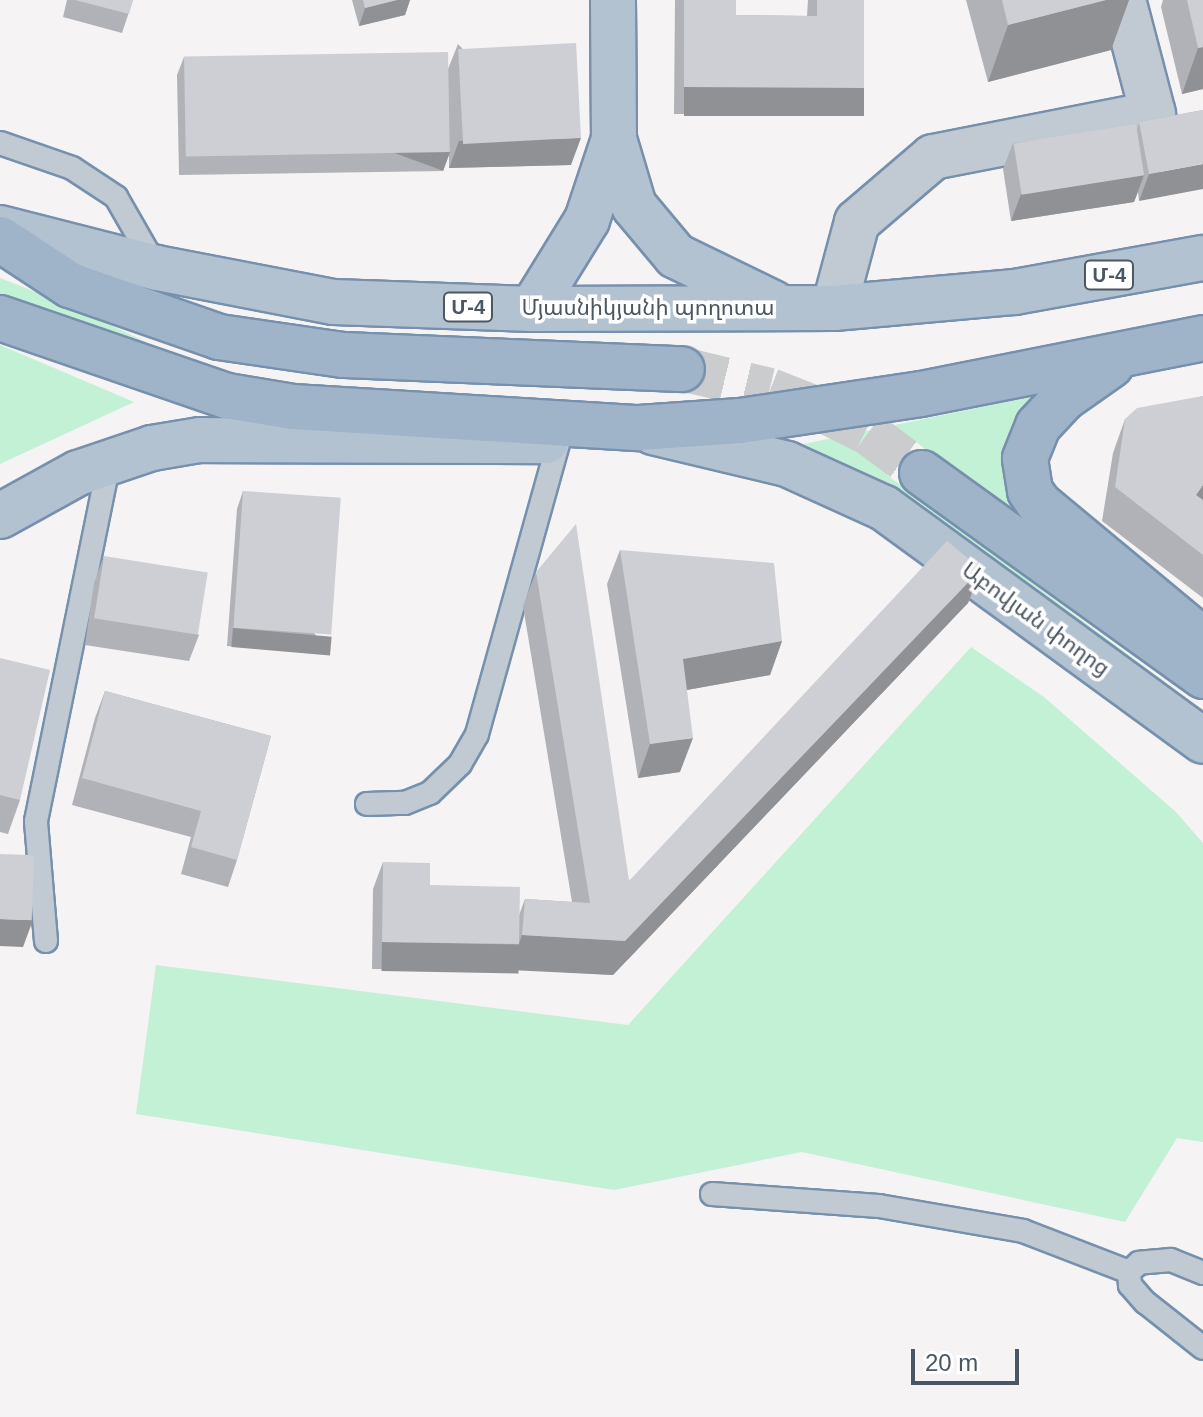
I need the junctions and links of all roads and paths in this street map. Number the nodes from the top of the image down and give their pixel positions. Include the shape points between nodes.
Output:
1 (613, 0) edge
2 (1123, 0) edge
3 (614, 139) junction
4 (0, 143) edge
5 (0, 228) edge
6 (0, 239) edge
7 (1203, 258) edge
8 (157, 268) junction
9 (783, 307) junction
10 (834, 308) junction
11 (532, 309) junction
12 (0, 318) edge
13 (1203, 338) edge
14 (1128, 355) junction
15 (682, 369) tunnel mouth
16 (639, 428) junction
17 (559, 441) junction
18 (109, 461) junction
19 (922, 473) tunnel mouth
20 (0, 516) edge
21 (1203, 640) edge
22 (1203, 676) edge
23 (1203, 741) edge
24 (367, 804) dead end
25 (46, 941) dead end
26 (712, 1194) dead end
27 (1129, 1272) junction
28 (1203, 1273) edge
29 (1203, 1348) edge

1 - 3 main road
2 - 10 street via 1153,114 933,157 857,222
3 - 9 main road via 634,206 676,256
3 - 11 main road via 587,220
4 - 8 lane via 72,168 116,197
5 - 8 main road, Մյասնիկյանի պողոտա / Մ-4
6 - 15 highway via 70,285 219,337 343,355
7 - 10 main road, Մյասնիկյանի պողոտա / Մ-4 via 1015,292
8 - 11 main road, Մյասնիկյանի պողոտա / Մ-4 via 334,302
9 - 10 main road, Մյասնիկյանի պողոտա / Մ-4
9 - 11 main road, Մյասնիկյանի պողոտա / Մ-4
12 - 16 highway via 227,396 293,407
13 - 14 highway
14 - 16 highway via 921,394 740,421
14 - 21 highway via 1085,380 1050,411 1029,443 1025,473 1039,504
16 - 17 main road
16 - 23 main road, Աբովյան փողոց via 787,464 884,508
17 - 18 main road via 200,440
17 - 24 lane via 477,734 460,764 430,793 405,803
18 - 20 main road
18 - 25 lane via 36,821
19 - 22 highway
26 - 27 lane via 879,1206 1023,1231
27 - 28 lane via 1139,1263 1171,1260
27 - 29 lane via 1130,1285 1145,1302

